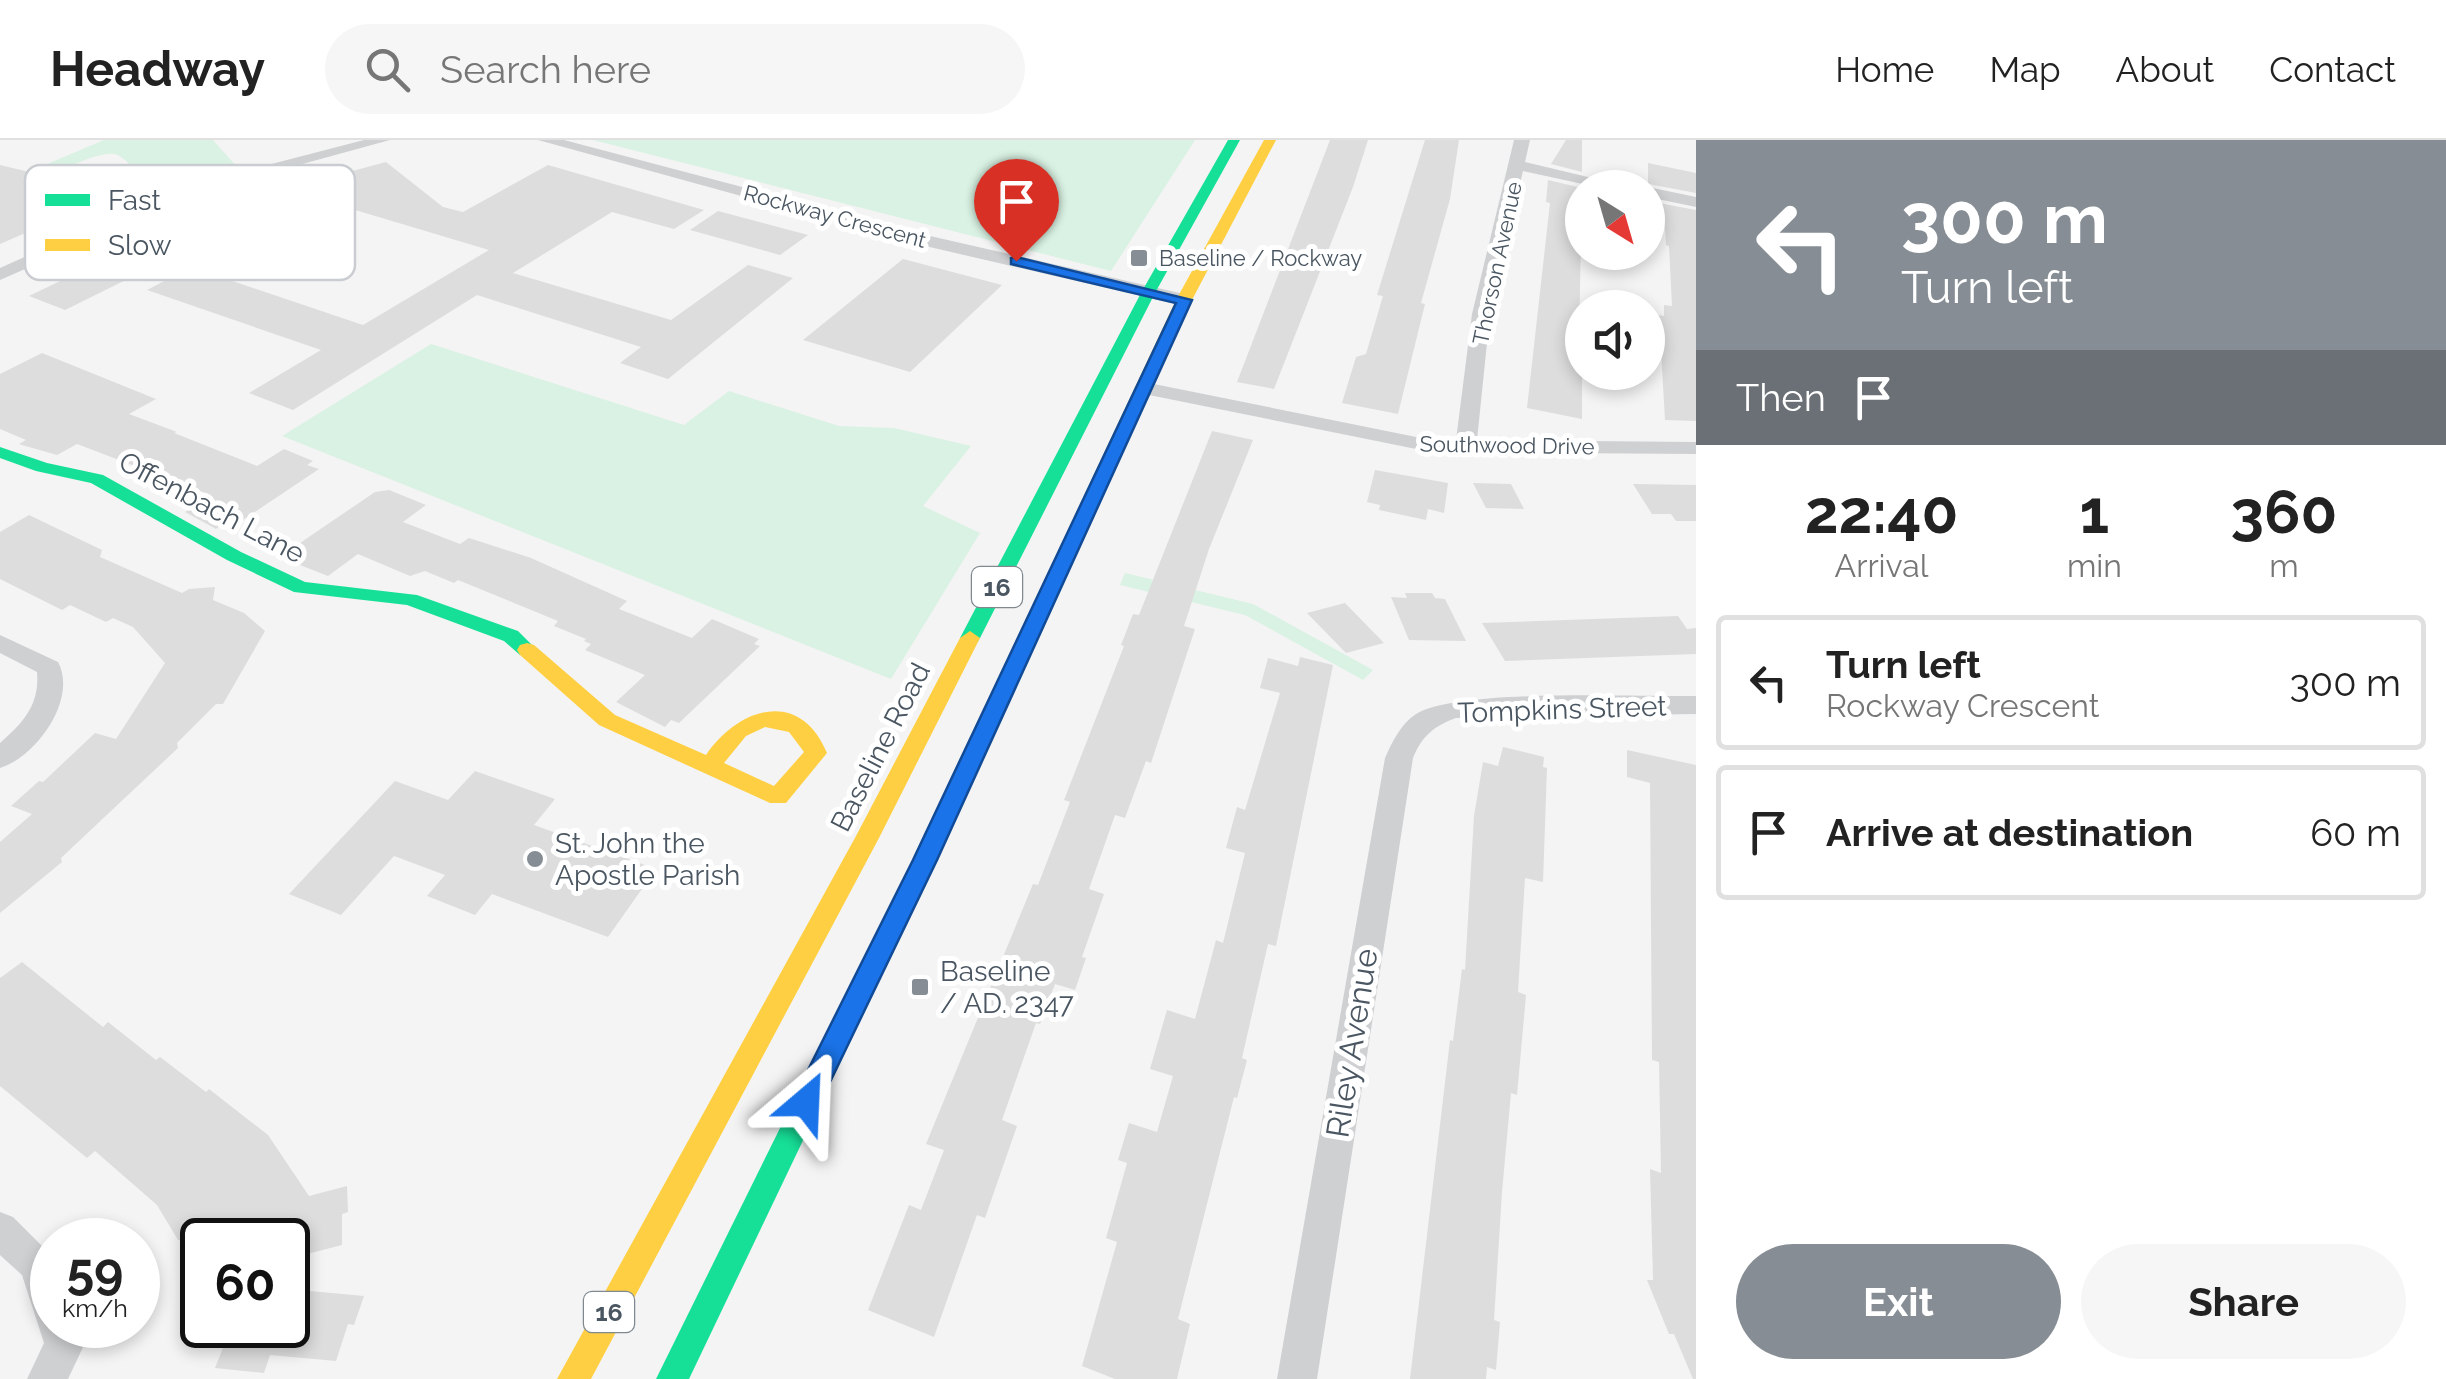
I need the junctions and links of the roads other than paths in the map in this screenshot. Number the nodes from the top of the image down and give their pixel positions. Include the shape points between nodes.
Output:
1 (382, 140) edge
2 (546, 140) edge
3 (1234, 140) edge
4 (1270, 140) edge
5 (1522, 140) edge
6 (284, 165) edge
7 (1518, 165) junction
8 (1565, 175) edge
9 (1665, 196) edge
10 (1696, 202) edge
11 (25, 264) edge
12 (0, 275) edge
13 (1148, 293) junction
14 (1184, 300) junction
15 (1144, 388) junction
16 (1466, 445) junction
17 (1696, 448) edge
18 (3, 458) edge
19 (0, 642) edge
20 (1696, 705) edge
21 (1428, 717) joint
22 (0, 758) edge
23 (710, 765) dead end
24 (0, 1230) edge
25 (30, 1258) edge
26 (62, 1348) edge
27 (47, 1379) edge
28 (573, 1379) edge
29 (672, 1379) edge
30 (1297, 1379) edge

1 - 6 street
2 - 13 street, Rockway Crescent
3 - 13 main road, Baseline Road / 16
4 - 14 main road, 16
5 - 7 street, Thorson Avenue
7 - 8 street
7 - 16 street, Thorson Avenue via 1481,314
9 - 10 street
11 - 12 street
13 - 14 street, Rockway Crescent
13 - 28 main road, Baseline Road / 16 via 867,838
14 - 15 main road, 16
15 - 16 street, Southwood Drive via 1380,438
15 - 29 main road, 16 via 925,860
16 - 17 street, Southwood Drive
18 - 23 main road, Offenbach Lane via 96,479 301,588 410,599 468,617 511,636 608,720
19 - 22 street via 49,668 54,689 47,711
20 - 21 street, Tompkins Street via 1455,709
21 - 30 street, Riley Avenue via 1410,729 1398,758
24 - 25 street
26 - 27 street

